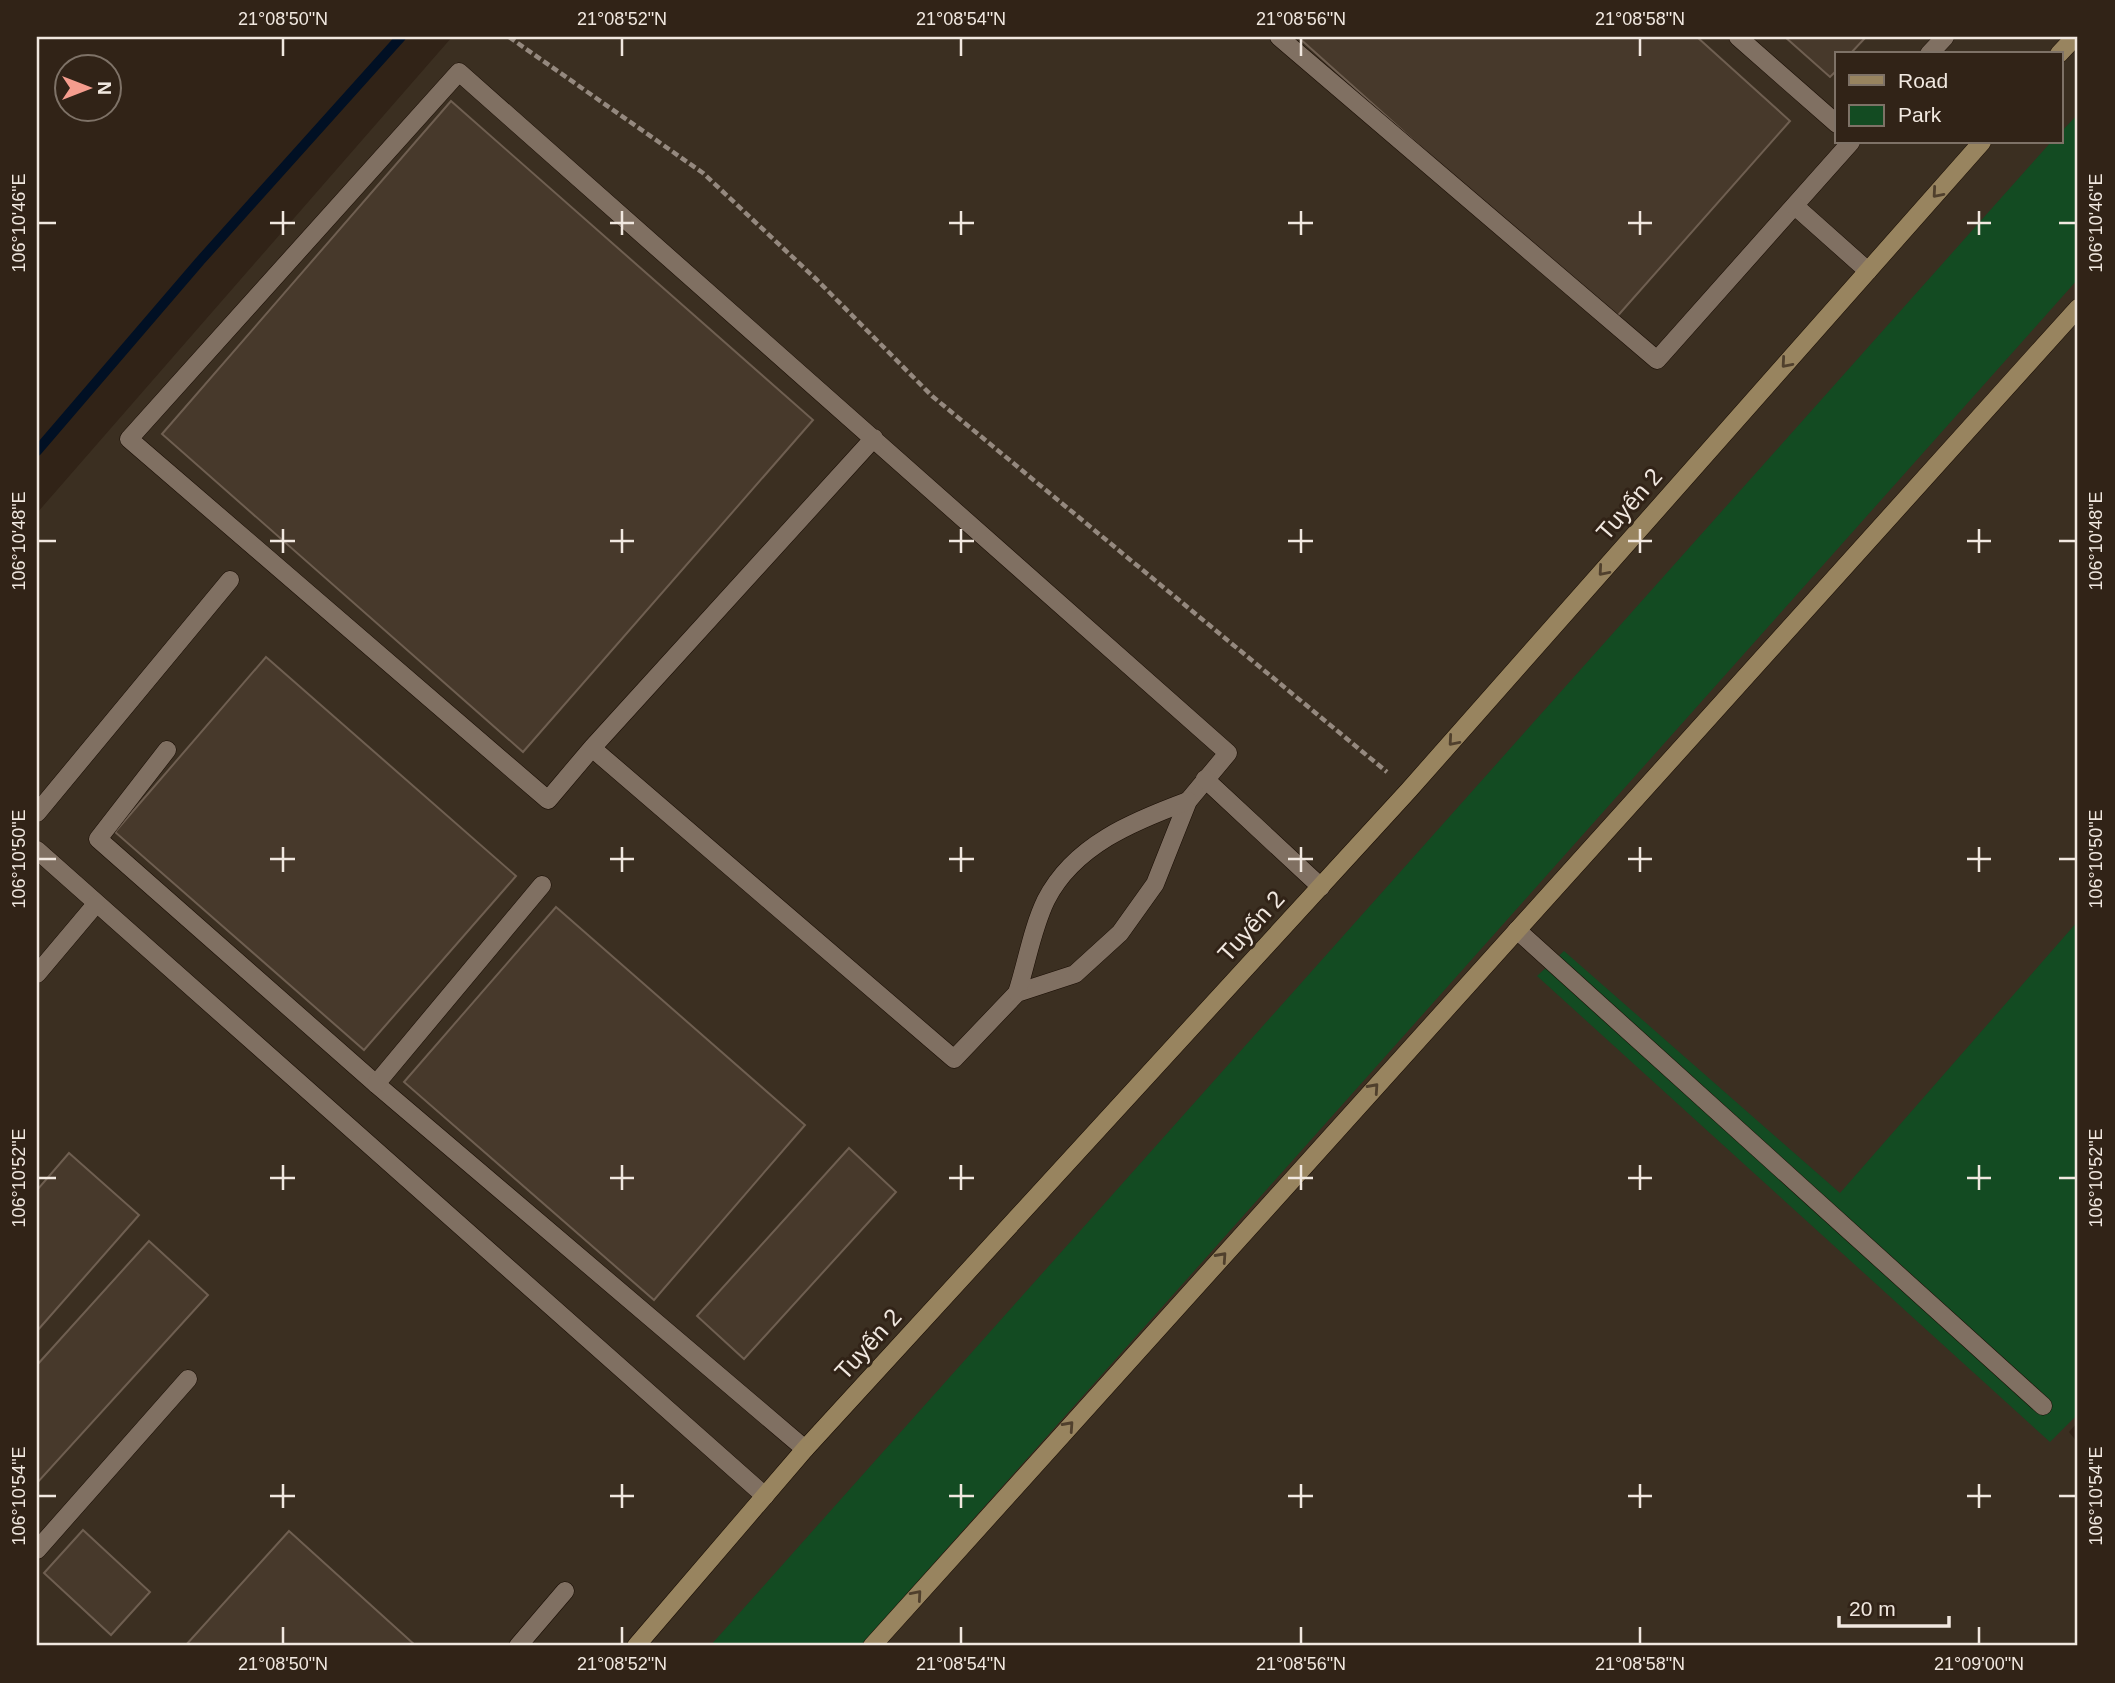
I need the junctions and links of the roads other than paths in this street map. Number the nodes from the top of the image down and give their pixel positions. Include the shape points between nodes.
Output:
1 (1279, 37) edge
2 (1738, 37) edge
3 (1945, 37) edge
4 (2075, 37) edge
5 (1931, 52) edge
6 (2061, 52) edge
7 (1835, 122) edge
8 (1850, 144) edge
9 (1980, 144) edge
10 (1795, 206) junction
11 (1868, 271) junction
12 (2078, 308) edge
13 (874, 438) junction
14 (230, 580) dead end
15 (592, 748) junction
16 (167, 750) dead end
17 (1205, 779) junction
18 (1188, 801) junction
19 (37, 813) edge
20 (37, 850) edge
21 (541, 885) dead end
22 (1321, 887) junction
23 (96, 904) junction
24 (1517, 930) junction
25 (37, 974) edge
26 (1017, 993) junction
27 (376, 1084) junction
28 (188, 1379) dead end
29 (2043, 1406) dead end
30 (805, 1449) junction
31 (765, 1496) junction
32 (37, 1550) edge
33 (565, 1591) dead end
34 (518, 1646) edge
35 (636, 1646) edge
36 (872, 1646) edge

1 - 10 lane via 1657,360
2 - 7 lane
3 - 5 lane
4 - 6 main road
8 - 10 lane
9 -> 11 main road, Tuyến 2
10 - 11 lane
11 -> 22 main road, Tuyến 2
12 - 24 main road
13 - 15 lane
13 - 15 lane via 459,72 129,439 548,800
13 - 17 lane via 1228,753
14 - 19 lane
15 - 26 lane via 954,1059
16 - 27 lane via 97,839
17 - 18 lane
17 - 22 lane
18 - 26 lane via 1155,884 1120,933 1075,974
18 - 26 lane via 1116,831 1069,869 1047,900
20 - 23 lane
21 - 27 lane
22 - 30 main road, Tuyến 2
23 - 25 lane
23 - 31 lane
24 - 29 lane
36 -> 24 main road
27 - 30 lane
28 - 32 lane
30 - 31 main road, Tuyến 2
31 - 35 main road, Tuyến 2
33 - 34 lane

